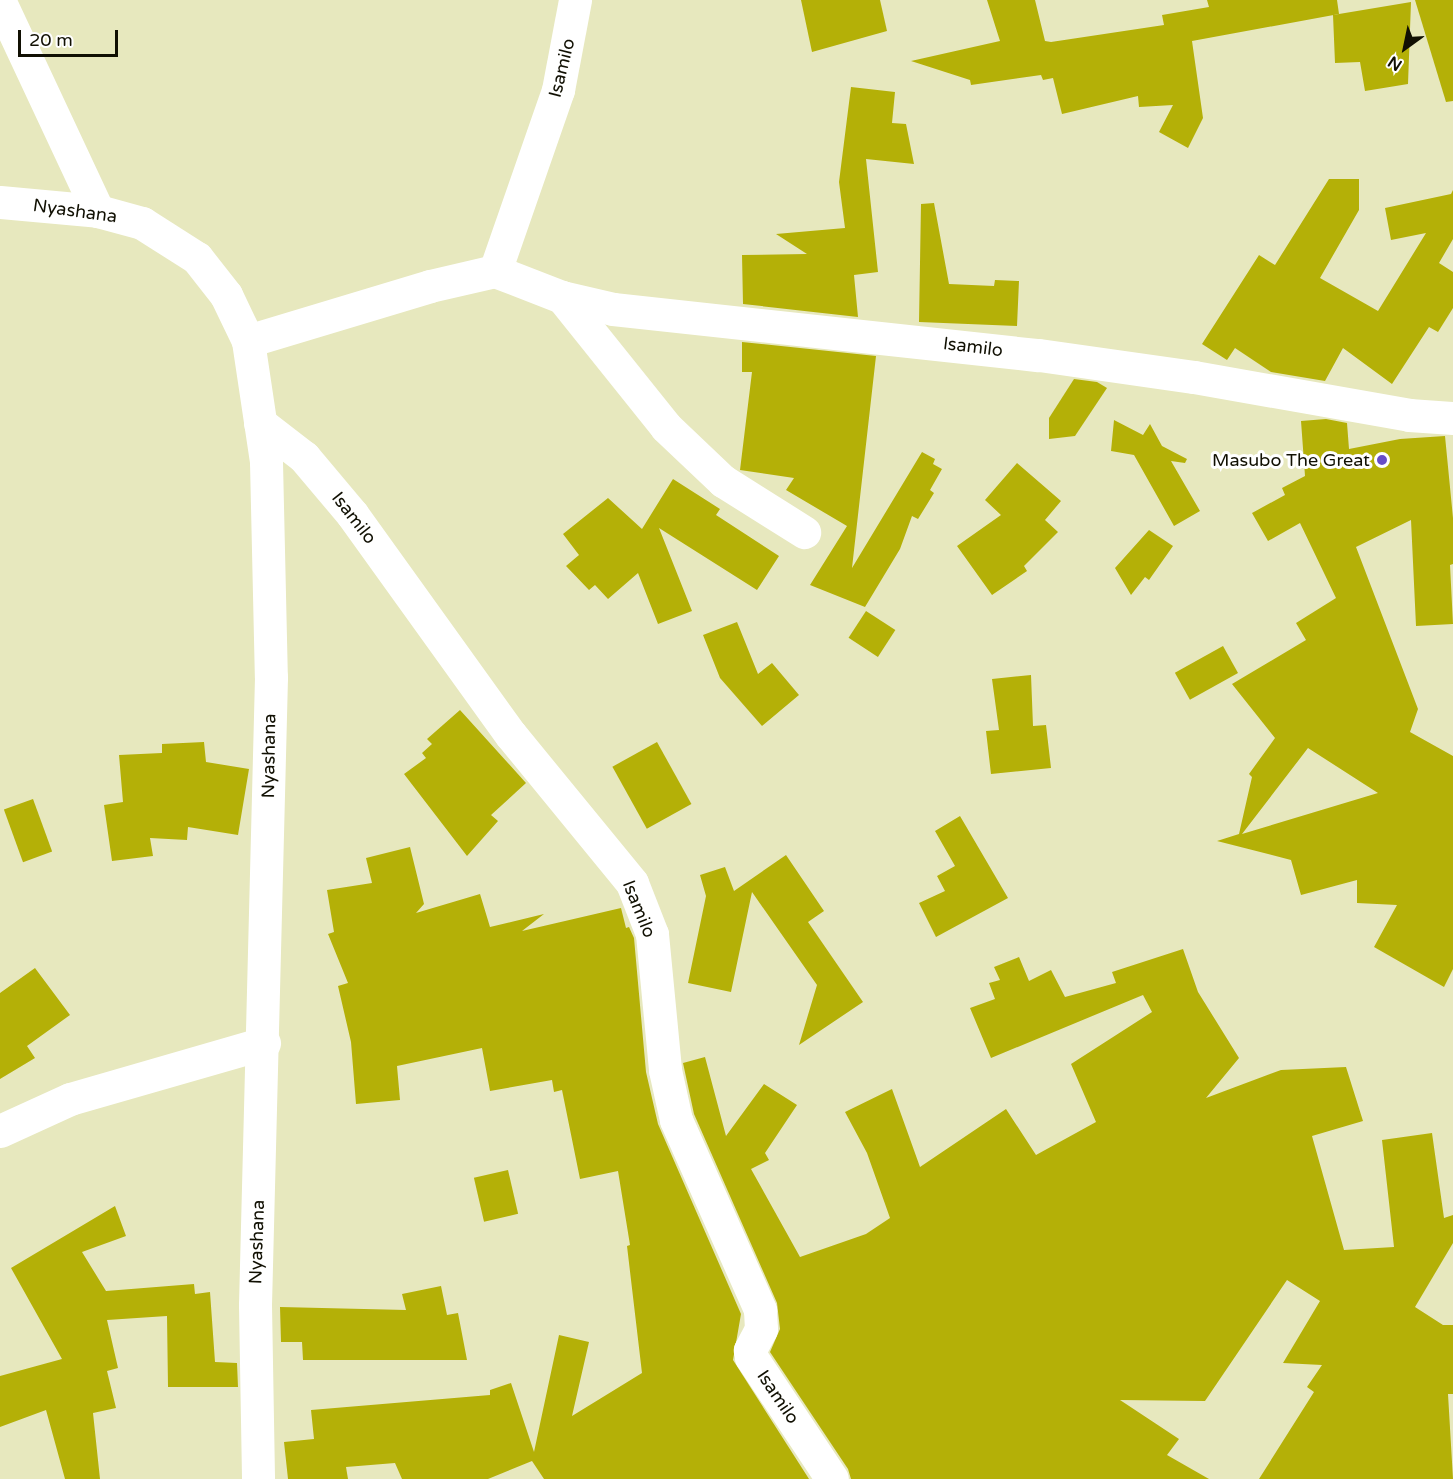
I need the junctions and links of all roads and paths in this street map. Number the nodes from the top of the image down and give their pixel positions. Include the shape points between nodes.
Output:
1 (575, 0) edge
2 (0, 2) edge
3 (0, 202) edge
4 (98, 211) junction
5 (495, 272) junction
6 (562, 297) junction
7 (248, 341) junction
8 (1453, 418) edge
9 (260, 423) junction
10 (804, 532) dead end
11 (264, 1043) junction
12 (0, 1131) edge
13 (258, 1479) edge
14 (832, 1479) edge

1 - 5 street, Isamilo via 558,90
2 - 4 street
3 - 4 street, Nyashana
4 - 7 street, Nyashana via 142,223 197,258 226,295
5 - 6 street, Isamilo
5 - 7 street via 430,286
6 - 8 street, Isamilo via 624,310 1050,357 1409,415
6 - 10 street via 666,427 723,481
7 - 9 street, Nyashana
9 - 11 street, Nyashana via 266,462 271,677
9 - 14 street, Isamilo via 304,457 352,514 512,735 632,883 652,934 665,1070 676,1120 760,1310 761,1329 750,1350 751,1357
11 - 12 street via 70,1099
11 - 13 street, Nyashana via 255,1305

